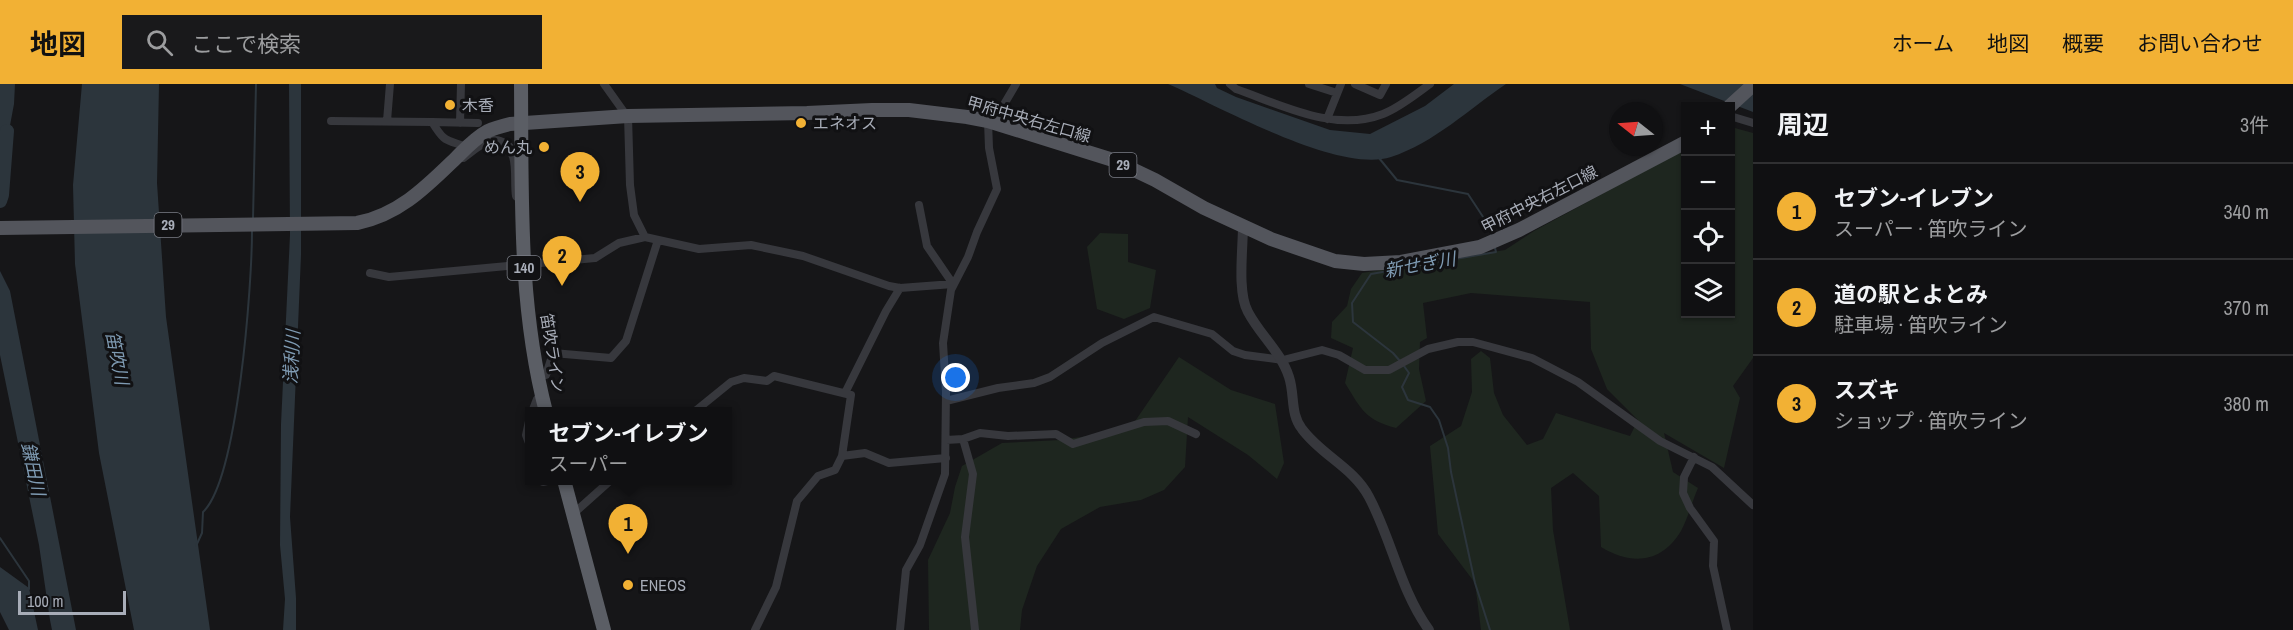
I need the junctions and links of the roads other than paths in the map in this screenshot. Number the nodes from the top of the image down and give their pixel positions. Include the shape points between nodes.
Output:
1 (390, 84) edge
2 (461, 84) edge
3 (521, 84) edge
4 (604, 84) edge
5 (1016, 84) edge
6 (1230, 84) edge
7 (1311, 84) edge
8 (1341, 84) edge
9 (1355, 84) edge
10 (1386, 84) edge
11 (1430, 84) edge
12 (1753, 85) edge
13 (1337, 93) junction
14 (1734, 102) edge
15 (627, 117) junction
16 (1735, 117) edge
17 (1327, 119) junction
18 (331, 121) dead end
19 (387, 121) junction
20 (432, 122) junction
21 (991, 122) junction
22 (460, 123) junction
23 (478, 123) dead end
24 (521, 123) junction
25 (1753, 123) edge
26 (1681, 145) edge
27 (467, 147) junction
28 (444, 169) junction
29 (919, 205) dead end
30 (520, 220) junction
31 (1243, 226) junction
32 (1, 228) edge
33 (645, 237) junction
34 (658, 240) junction
35 (524, 264) junction
36 (370, 273) dead end
37 (953, 284) junction
38 (900, 288) junction
39 (1283, 360) junction
40 (539, 377) junction
41 (845, 393) junction
42 (542, 395) junction
43 (946, 401) junction
44 (534, 407) edge
45 (545, 407) edge
46 (699, 407) edge
47 (1196, 435) dead end
48 (963, 439) junction
49 (946, 440) junction
50 (842, 456) junction
51 (1694, 457) junction
52 (946, 458) junction
53 (565, 485) edge
54 (605, 485) edge
55 (1753, 506) edge
56 (573, 514) junction
57 (604, 630) edge
58 (755, 630) edge
59 (900, 630) edge
60 (975, 630) edge
61 (1429, 630) edge
62 (1727, 630) edge

1 - 19 street
2 - 22 street
3 - 24 highway, 笛吹ライン / 140
4 - 15 street
5 - 21 street
6 - 17 street
7 - 13 street
8 - 13 street
9 - 10 street via 1380,95
11 - 17 street via 1383,114 1350,121
12 - 14 main road
13 - 17 street
15 - 21 main road, 甲府中央右左口線 / 29 via 872,110 921,111
15 - 24 main road, 甲府中央右左口線 / 29
15 - 33 street via 634,215
16 - 25 street
18 - 19 street
19 - 20 street
20 - 22 street
20 - 27 street via 449,143
21 - 31 main road, 甲府中央右左口線 / 29 via 1113,160
21 - 37 street via 988,148 997,189
22 - 23 street
24 - 27 main road, 甲府中央右左口線 / 29 via 491,130
24 - 30 highway, 笛吹ライン / 140
26 - 31 main road, 甲府中央右左口線 / 29 via 1480,247 1401,262 1335,261
27 - 28 main road, 甲府中央右左口線 / 29
28 - 30 street via 483,143 496,140 507,144 515,160
28 - 32 main road, 甲府中央右左口線 / 29 via 387,214 357,222
29 - 37 street via 927,246
30 - 35 highway, 笛吹ライン / 140
31 - 39 street via 1242,288 1246,310
33 - 34 street
33 - 35 street via 619,243 595,258
34 - 38 street via 699,249 751,245 771,248
34 - 40 street via 626,341 611,358 553,352 546,375
35 - 36 street via 389,277
35 - 40 highway, 笛吹ライン / 140
37 - 38 street
37 - 43 street via 943,343
38 - 41 street
39 - 43 street via 1245,355 1233,351 1212,334 1154,317 1102,343 1050,377
39 - 51 street via 1322,350 1365,370 1389,370 1428,349 1473,342 1532,358 1578,382 1660,441
39 - 61 street via 1290,378 1294,415 1302,430 1353,475 1369,496 1402,580
40 - 42 highway, 笛吹ライン / 140
41 - 46 street via 774,376 767,381 744,378 731,382
41 - 50 street via 851,395
42 - 44 street
42 - 45 highway, 笛吹ライン / 140
43 - 49 street
47 - 48 street via 1168,421 1144,422 1073,444 1056,434 980,433
48 - 49 street
48 - 60 street via 973,474 965,537
49 - 52 street
50 - 52 street via 865,453 889,463
50 - 58 street via 835,470 818,476 797,501 776,587
51 - 55 street via 1712,467
51 - 62 street via 1684,477 1683,493 1714,541 1713,566
52 - 59 street via 945,474 920,545 906,570
53 - 56 highway
54 - 56 street
56 - 57 highway

